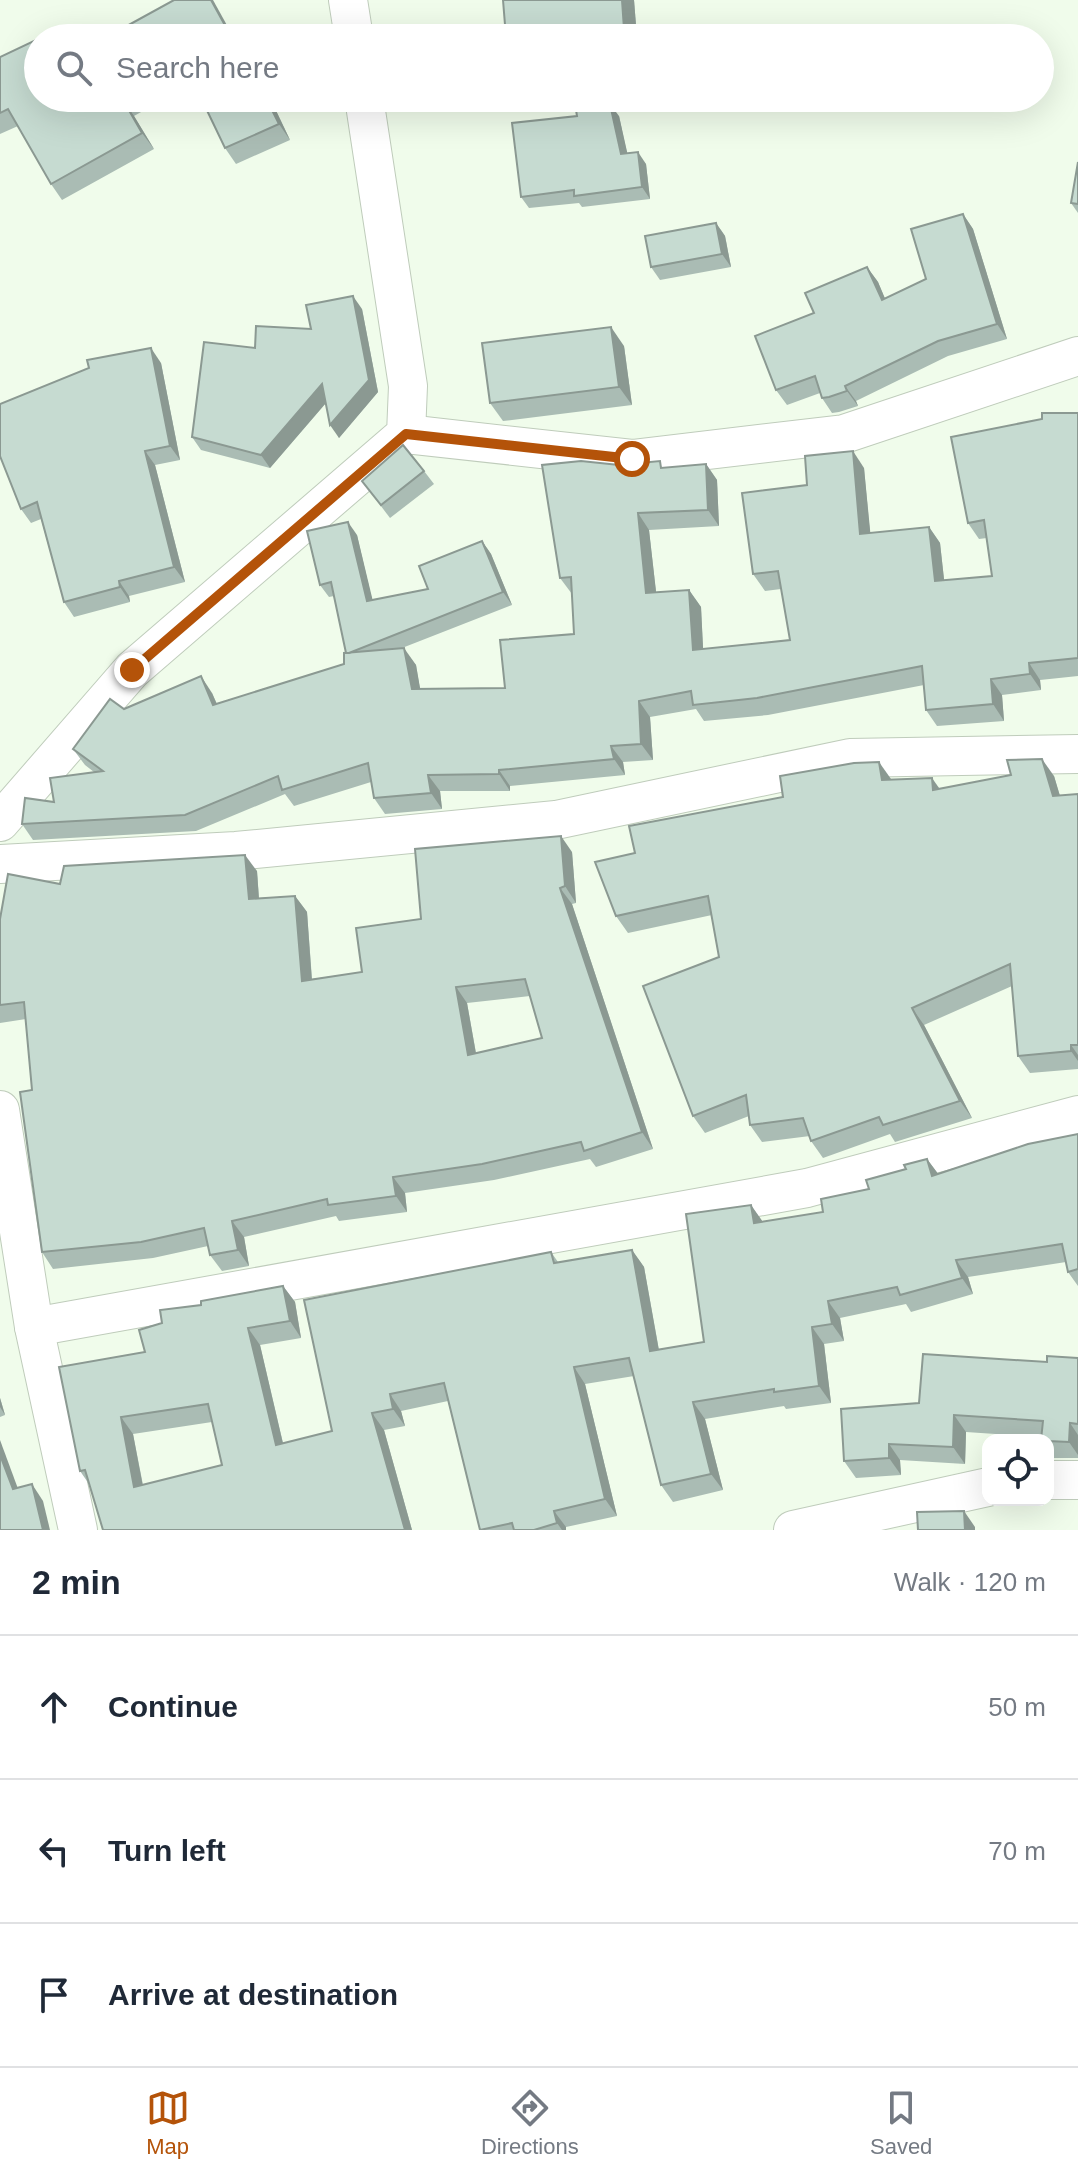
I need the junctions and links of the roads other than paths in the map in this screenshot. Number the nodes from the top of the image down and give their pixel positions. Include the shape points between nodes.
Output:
1 (348, 0) edge
2 (352, 24) edge
3 (366, 112) edge
4 (1078, 356) edge
5 (406, 434) junction
6 (1078, 754) edge
7 (0, 822) edge
8 (0, 864) edge
9 (0, 1110) edge
10 (1078, 1115) edge
11 (34, 1327) junction
12 (1054, 1480) edge
13 (1078, 1480) edge
14 (982, 1488) edge
15 (78, 1530) edge
16 (793, 1530) edge

1 - 2 street
3 - 5 street via 408,386
4 - 5 street via 844,434 632,459
5 - 7 street via 132,670
6 - 8 street via 850,758 556,820 236,851
9 - 11 street
10 - 11 street via 807,1188
11 - 15 street
12 - 13 street
14 - 16 street

